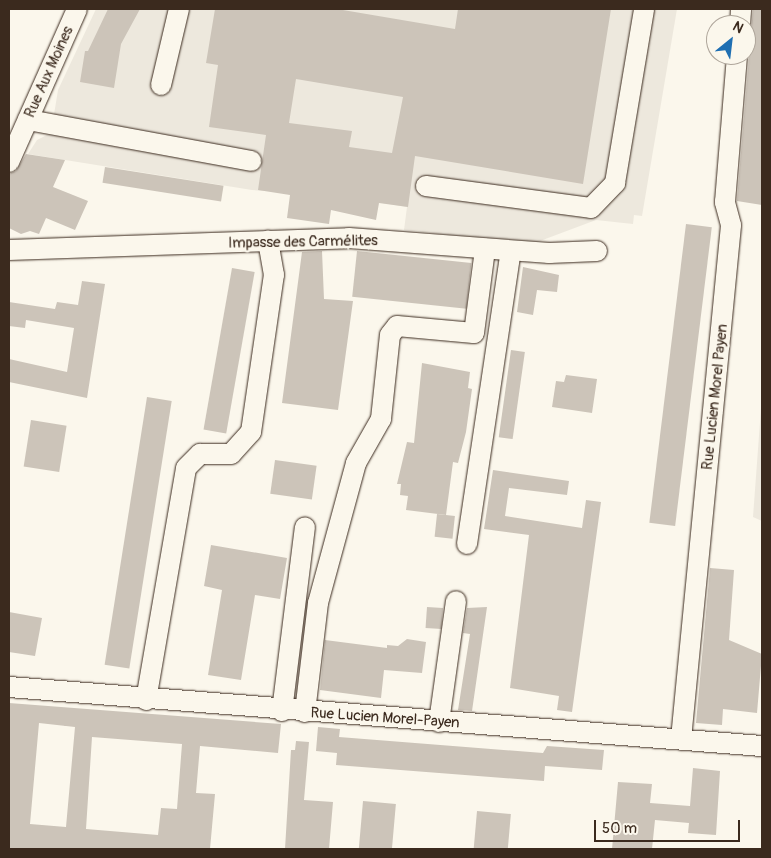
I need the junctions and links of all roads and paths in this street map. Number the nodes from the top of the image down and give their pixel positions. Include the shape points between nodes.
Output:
1 (77, 9) edge
2 (179, 9) edge
3 (644, 9) edge
4 (736, 65) edge
5 (161, 85) dead end
6 (28, 120) junction
7 (251, 161) dead end
8 (9, 162) edge
9 (426, 186) dead end
10 (268, 241) junction
11 (485, 248) junction
12 (9, 250) edge
13 (511, 250) junction
14 (596, 251) dead end
15 (305, 527) dead end
16 (467, 544) dead end
17 (456, 601) dead end
18 (9, 687) edge
19 (146, 700) junction
20 (282, 711) junction
21 (305, 712) junction
22 (439, 722) junction
23 (681, 739) junction
24 (762, 746) edge

1 - 6 street, Rue Aux Moines
2 - 5 street
3 - 9 street via 615,183 591,208
4 - 23 street, Rue Lucien Morel Payen via 725,202 731,225
6 - 7 street
6 - 8 street, Rue Aux Moines
10 - 11 street, Impasse des Carmélites via 349,238
10 - 12 street, Impasse des Carmélites
10 - 19 street via 274,275 251,432 231,454 200,454 186,468
11 - 13 street, Impasse des Carmélites
11 - 21 street via 474,332 397,326 390,335 381,419 356,463 318,603
13 - 14 street, Impasse des Carmélites
13 - 16 street
15 - 20 street
17 - 22 street
18 - 19 street, Rue Lucien Morel-Payen
19 - 20 street, Rue Lucien Morel-Payen
20 - 21 street, Rue Lucien Morel-Payen
21 - 22 street, Rue Lucien Morel-Payen
22 - 23 street, Rue Lucien Morel-Payen
23 - 24 street, Rue Lucien Morel-Payen

